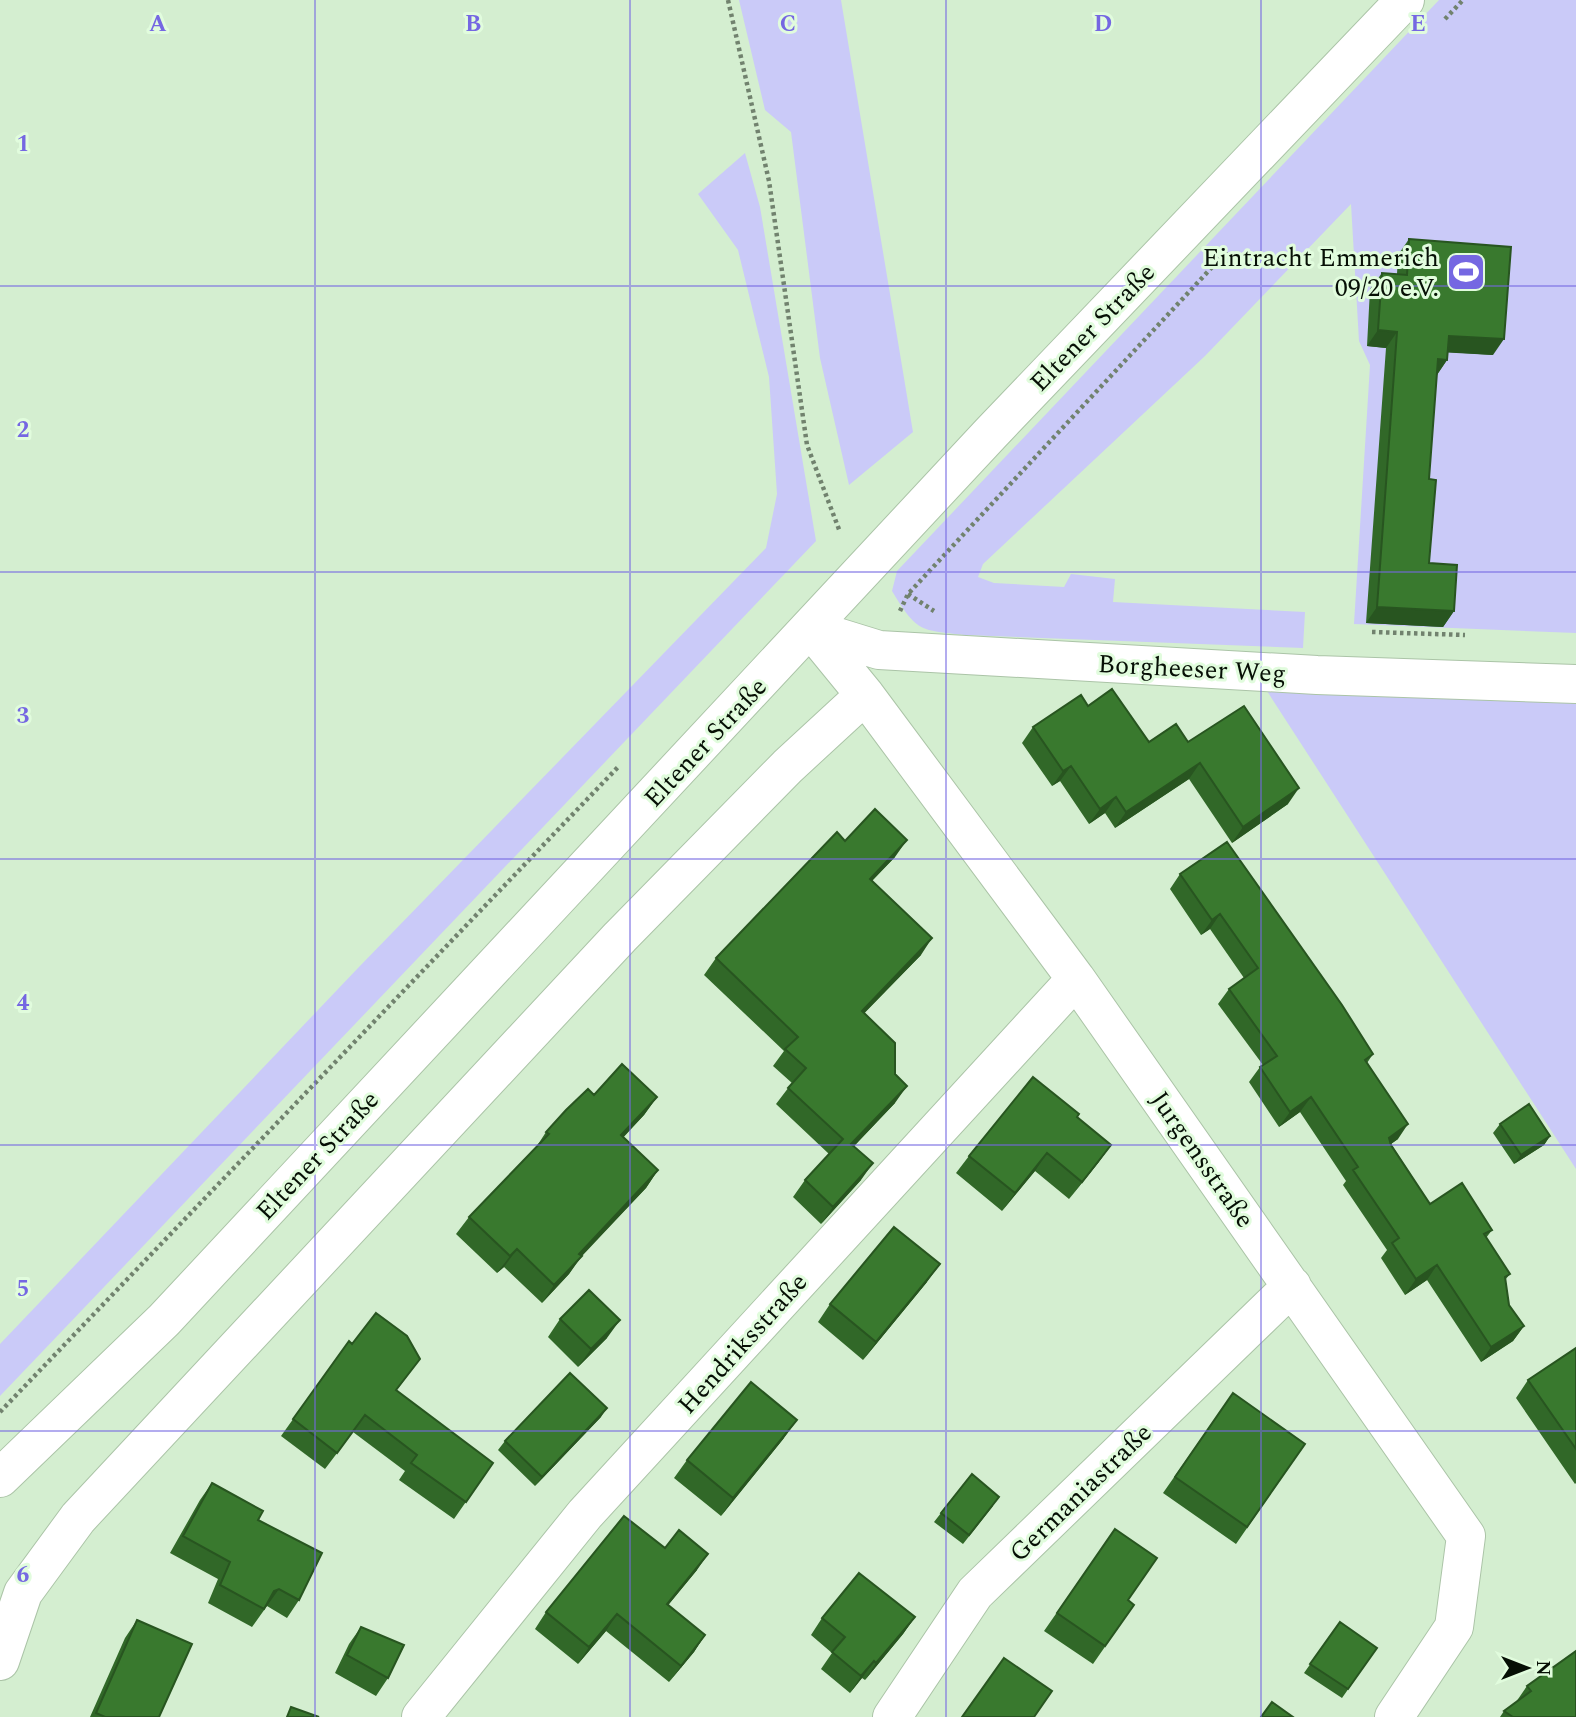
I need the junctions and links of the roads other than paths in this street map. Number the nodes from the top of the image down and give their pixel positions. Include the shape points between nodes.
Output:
1 (1405, 0) edge
2 (811, 629) junction
3 (1576, 684) edge
4 (865, 695) junction
5 (1076, 979) junction
6 (1292, 1286) junction
7 (0, 1478) edge
8 (0, 1661) edge
9 (421, 1717) edge
10 (892, 1717) edge
11 (1394, 1717) edge

1 - 2 street, Eltener Straße
2 - 3 street, Borgheeser Weg via 879,650 1317,675
2 - 4 street, Jurgensstraße
2 - 7 street, Eltener Straße via 164,1320
4 - 5 street, Jurgensstraße
4 - 8 street via 788,766 620,937 78,1518 23,1593
5 - 6 street, Jurgensstraße
5 - 9 street, Hendriksstraße via 585,1514
6 - 10 street, Germaniastraße via 975,1593
6 - 11 street, Jurgensstraße via 1466,1536 1454,1627

